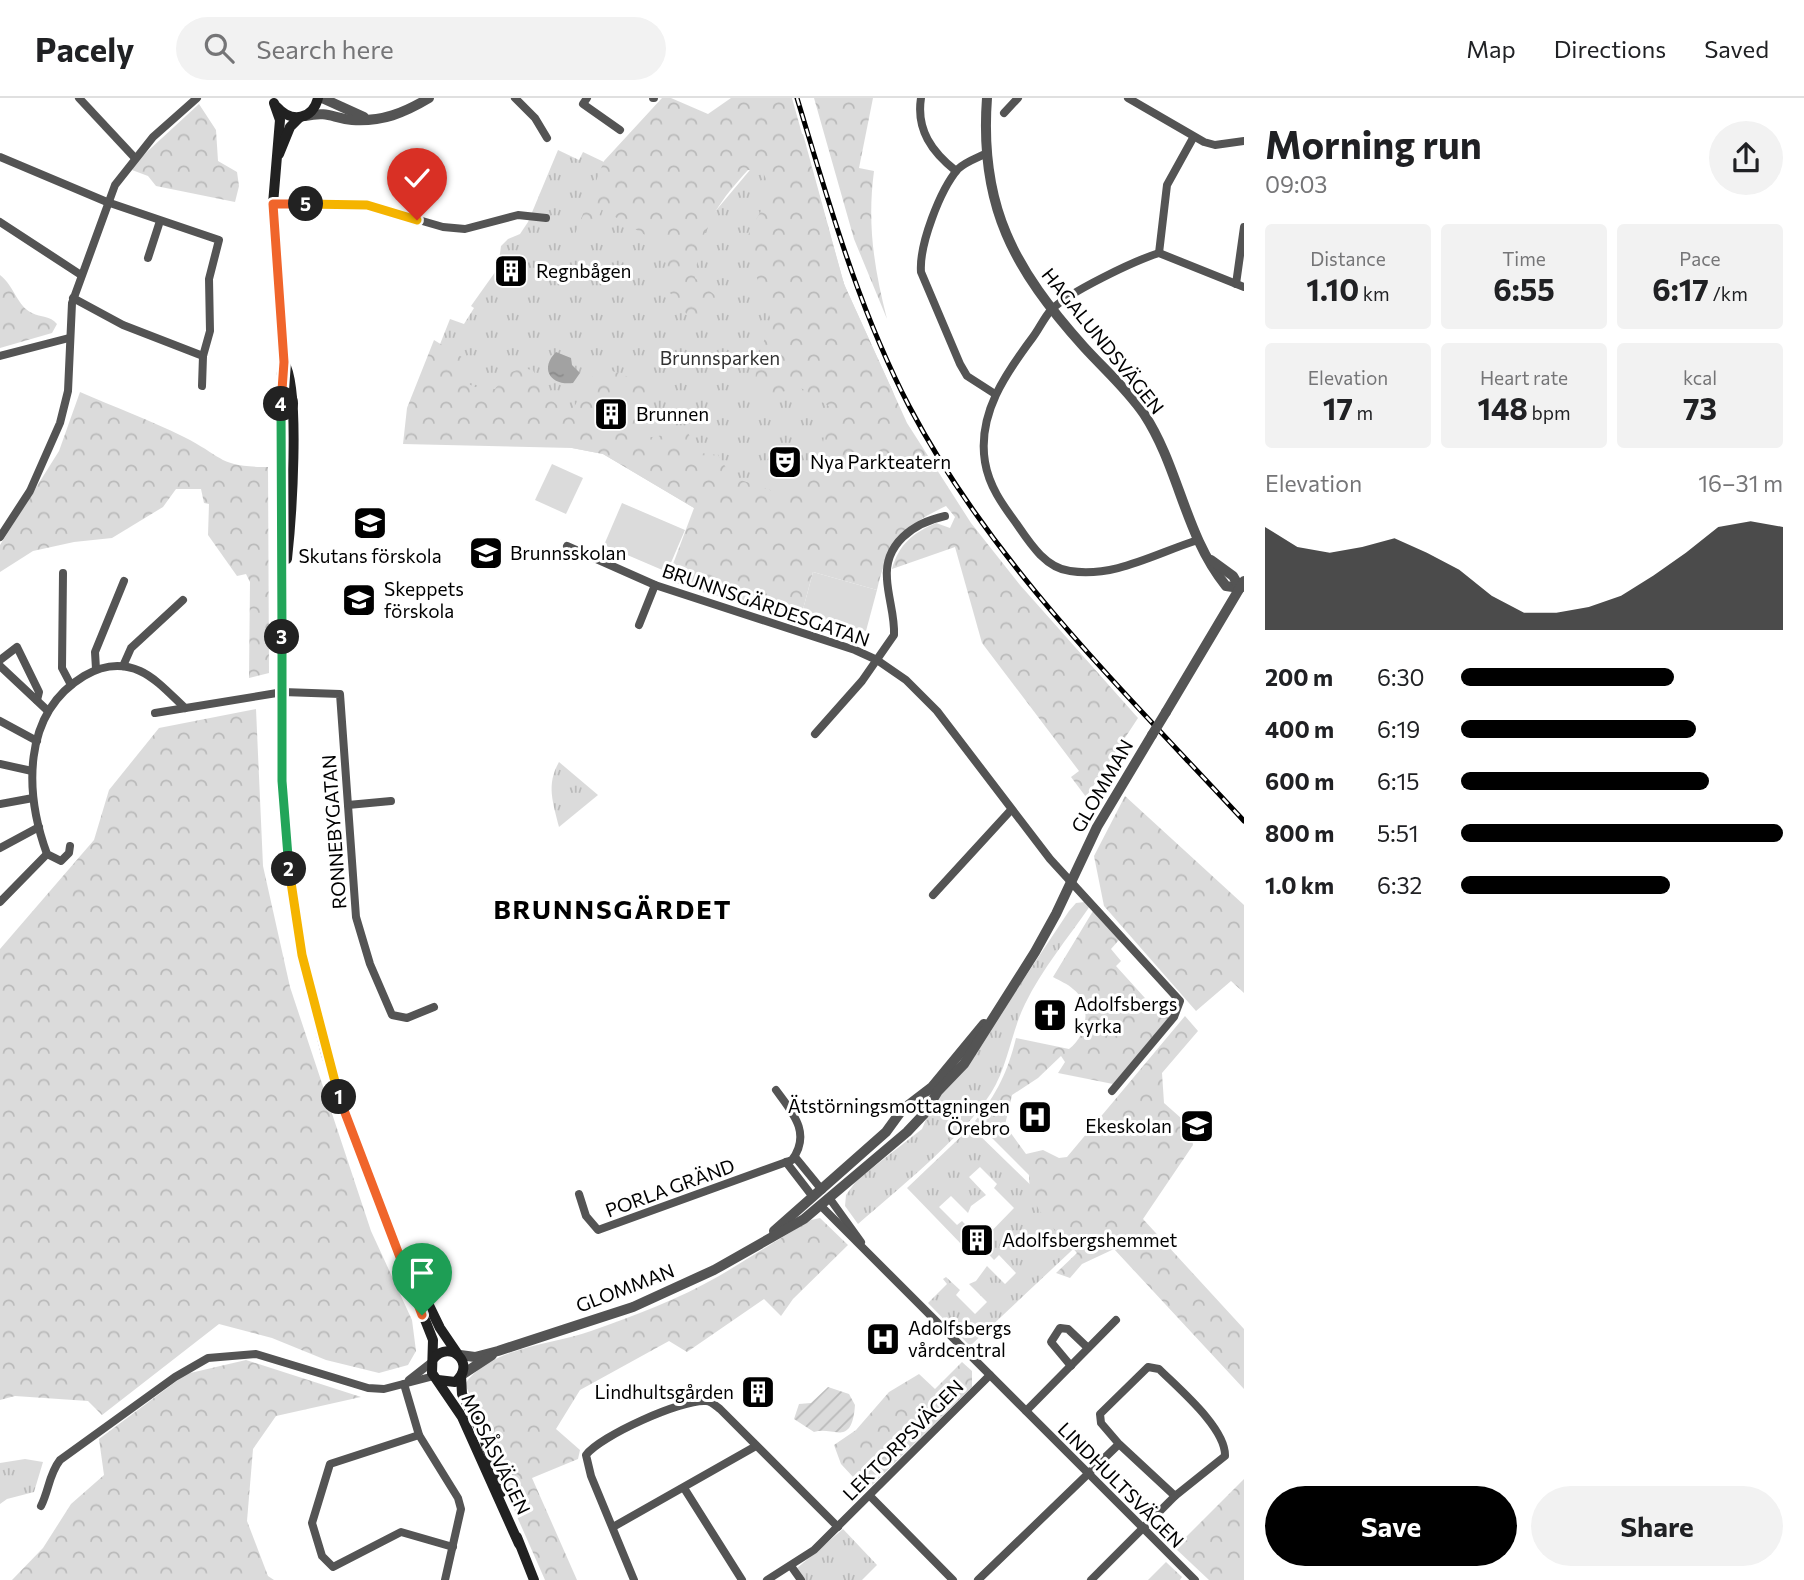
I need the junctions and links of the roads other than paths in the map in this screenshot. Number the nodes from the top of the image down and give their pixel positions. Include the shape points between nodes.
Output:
1 (79, 98) edge
2 (197, 98) edge
3 (320, 98) edge
4 (429, 98) edge
5 (515, 98) edge
6 (587, 98) edge
7 (921, 98) edge
8 (986, 98) edge
9 (1018, 98) edge
10 (1128, 98) edge
11 (274, 100) edge
12 (1004, 113) dead end
13 (302, 117) junction
14 (368, 119) junction
15 (620, 130) dead end
16 (547, 138) dead end
17 (1193, 138) junction
18 (1244, 141) edge
19 (987, 153) junction
20 (277, 156) junction
21 (0, 157) edge
22 (134, 157) junction
23 (956, 171) junction
24 (107, 202) junction
25 (273, 204) junction
26 (546, 218) dead end
27 (160, 221) junction
28 (0, 222) edge
29 (1244, 227) edge
30 (1158, 253) junction
31 (148, 258) dead end
32 (81, 275) junction
33 (1240, 285) edge
34 (74, 298) junction
35 (1051, 310) junction
36 (69, 338) junction
37 (0, 356) edge
38 (203, 356) junction
39 (202, 386) dead end
40 (995, 394) junction
41 (945, 516) dead end
42 (0, 537) edge
43 (1198, 540) junction
44 (567, 546) dead end
45 (63, 573) dead end
46 (124, 581) dead end
47 (655, 585) junction
48 (1243, 589) edge
49 (183, 600) dead end
50 (639, 625) dead end
51 (0, 660) edge
52 (877, 660) junction
53 (0, 666) edge
54 (123, 666) junction
55 (96, 669) junction
56 (71, 685) junction
57 (283, 692) junction
58 (37, 701) junction
59 (185, 708) junction
60 (48, 711) junction
61 (155, 713) dead end
62 (0, 721) edge
63 (815, 734) dead end
64 (37, 741) junction
65 (0, 764) edge
66 (32, 771) junction
67 (33, 798) junction
68 (391, 801) dead end
69 (0, 804) edge
70 (348, 805) junction
71 (1012, 810) junction
72 (39, 827) junction
73 (70, 846) dead end
74 (0, 848) edge
75 (47, 854) junction
76 (1070, 882) junction
77 (933, 895) dead end
78 (0, 902) edge
79 (434, 1007) dead end
80 (996, 1011) junction
81 (776, 1090) dead end
82 (1112, 1091) dead end
83 (791, 1159) junction
84 (817, 1193) junction
85 (579, 1194) dead end
86 (825, 1203) junction
87 (759, 1244) junction
88 (418, 1293) junction
89 (1116, 1320) dead end
90 (1088, 1348) junction
91 (498, 1351) junction
92 (458, 1354) junction
93 (433, 1361) junction
94 (1072, 1366) junction
95 (462, 1375) junction
96 (990, 1376) junction
97 (436, 1378) junction
98 (404, 1384) junction
99 (1026, 1411) junction
100 (419, 1435) junction
101 (1119, 1444) junction
102 (756, 1446) junction
103 (1087, 1473) junction
104 (684, 1488) junction
105 (870, 1496) junction
106 (1175, 1496) junction
107 (41, 1506) dead end
108 (613, 1527) junction
109 (838, 1527) junction
110 (1143, 1528) junction
111 (519, 1544) junction
112 (453, 1547) junction
113 (792, 1566) junction
114 (445, 1580) edge
115 (534, 1580) edge
116 (634, 1580) edge
117 (742, 1580) edge
118 (768, 1580) edge
119 (801, 1580) edge
120 (953, 1580) edge
121 (978, 1580) edge
122 (1091, 1580) edge
123 (1195, 1580) edge

1 - 22 street
2 - 22 street
3 - 13 main road
3 - 14 street
4 - 14 street via 403,114
5 - 16 street
6 - 15 street via 583,104
7 - 23 street via 925,136
8 - 19 street, HAGALUNDSVÄGEN
9 - 12 street
10 - 17 street
11 - 13 main road via 285,115
11 - 20 main road via 281,120
13 - 14 street via 323,112 350,120
13 - 20 main road via 290,127
17 - 18 street via 1216,145
17 - 30 street via 1167,186
19 - 23 street
19 - 35 street, HAGALUNDSVÄGEN via 1008,243
20 - 25 main road
21 - 24 street
22 - 24 street
23 - 40 street via 922,245 921,272 967,376
24 - 27 street
24 - 32 street
25 - 26 street via 367,205 466,229 517,215
25 - 57 main road via 284,362
27 - 31 street
27 - 38 street via 219,240 209,279 210,331
28 - 32 street
29 - 33 street
30 - 33 street
30 - 35 street
32 - 34 street
34 - 36 street
34 - 38 street via 123,325
35 - 40 street
35 - 43 street, HAGALUNDSVÄGEN via 1144,414
36 - 37 street
36 - 42 street via 68,391 55,438 30,491
38 - 39 street
40 - 43 street via 983,438 990,481 1017,525 1055,567 1078,572 1124,567
41 - 52 street via 910,529 891,553 886,578 894,635
43 - 48 street, HAGALUNDSVÄGEN via 1209,559 1234,576
44 - 47 street, BRUNNSGÄRDESGATAN
45 - 56 street via 62,668
46 - 55 street via 95,652
47 - 50 street
47 - 52 street, BRUNNSGÄRDESGATAN
48 - 76 street, GLOMMAN, bridge via 1108,807
49 - 54 street via 131,648
51 - 58 street via 17,647 39,692
52 - 63 street
52 - 71 street, BRUNNSGÄRDESGATAN via 906,680 937,711
53 - 58 street
54 - 55 street
54 - 59 street via 144,672
55 - 56 street
56 - 60 street
57 - 59 street
57 - 70 street, RONNEBYGATAN via 340,694
57 - 88 main road via 285,836 302,955 346,1119
58 - 60 street
59 - 61 street
60 - 64 street
62 - 64 street
64 - 66 street
65 - 66 street
66 - 67 street
67 - 69 street
67 - 72 street
68 - 70 street
70 - 79 street, RONNEBYGATAN via 356,917 387,1007 398,1018
71 - 76 street, BRUNNSGÄRDESGATAN
71 - 77 street
72 - 74 street
72 - 75 street
73 - 75 street via 61,861
75 - 78 street
76 - 80 street, GLOMMAN via 1056,914
76 - 82 street, BRUNNSGÄRDESGATAN via 1180,1001 1174,1017
80 - 84 street, GLOMMAN via 933,1086
80 - 86 street, GLOMMAN via 964,1064 919,1120
81 - 83 street via 800,1126 802,1139
83 - 84 street
83 - 85 street, PORLA GRÄND via 598,1230 586,1216
84 - 86 street
84 - 87 street, GLOMMAN
86 - 87 street, GLOMMAN
86 - 96 street, LINDHULTSVÄGEN
87 - 91 street, GLOMMAN via 633,1307
88 - 92 main road
88 - 93 main road via 433,1340
89 - 90 street
90 - 94 street
90 - 94 street via 1068,1329 1054,1333 1053,1348
91 - 92 street, GLOMMAN via 475,1357
91 - 95 street, GLOMMAN
92 - 93 main road via 442,1351
92 - 95 main road via 464,1365
93 - 97 main road
93 - 98 street
94 - 99 street
95 - 97 main road via 451,1383
95 - 111 main road, MOSÅSVÄGEN via 462,1394 489,1453
96 - 99 street, LINDHULTSVÄGEN
96 - 105 street, LEKTORPSVÄGEN
97 - 98 street
97 - 111 main road, MOSÅSVÄGEN via 462,1418
98 - 100 street
98 - 107 street via 384,1389 345,1384 256,1354 208,1358 60,1460 51,1471
99 - 103 street, LINDHULTSVÄGEN
100 - 112 street via 458,1498 461,1509
100 - 112 street via 330,1464 312,1523 322,1556 333,1567 401,1532
101 - 103 street
101 - 106 street
101 - 106 street via 1101,1423 1100,1414 1154,1366 1209,1422 1225,1447 1225,1456
102 - 104 street
102 - 108 street, LEKTORPSVÄGEN via 706,1401 642,1420 606,1440 590,1450 585,1461
102 - 109 street, LEKTORPSVÄGEN
103 - 110 street, LINDHULTSVÄGEN
103 - 121 street
104 - 108 street
104 - 117 street
105 - 109 street, LEKTORPSVÄGEN
105 - 120 street
106 - 110 street
108 - 116 street, LEKTORPSVÄGEN
109 - 113 street, LEKTORPSVÄGEN
110 - 122 street
110 - 123 street, LINDHULTSVÄGEN
111 - 115 main road, MOSÅSVÄGEN
112 - 114 street
113 - 118 street, LEKTORPSVÄGEN
113 - 119 street

